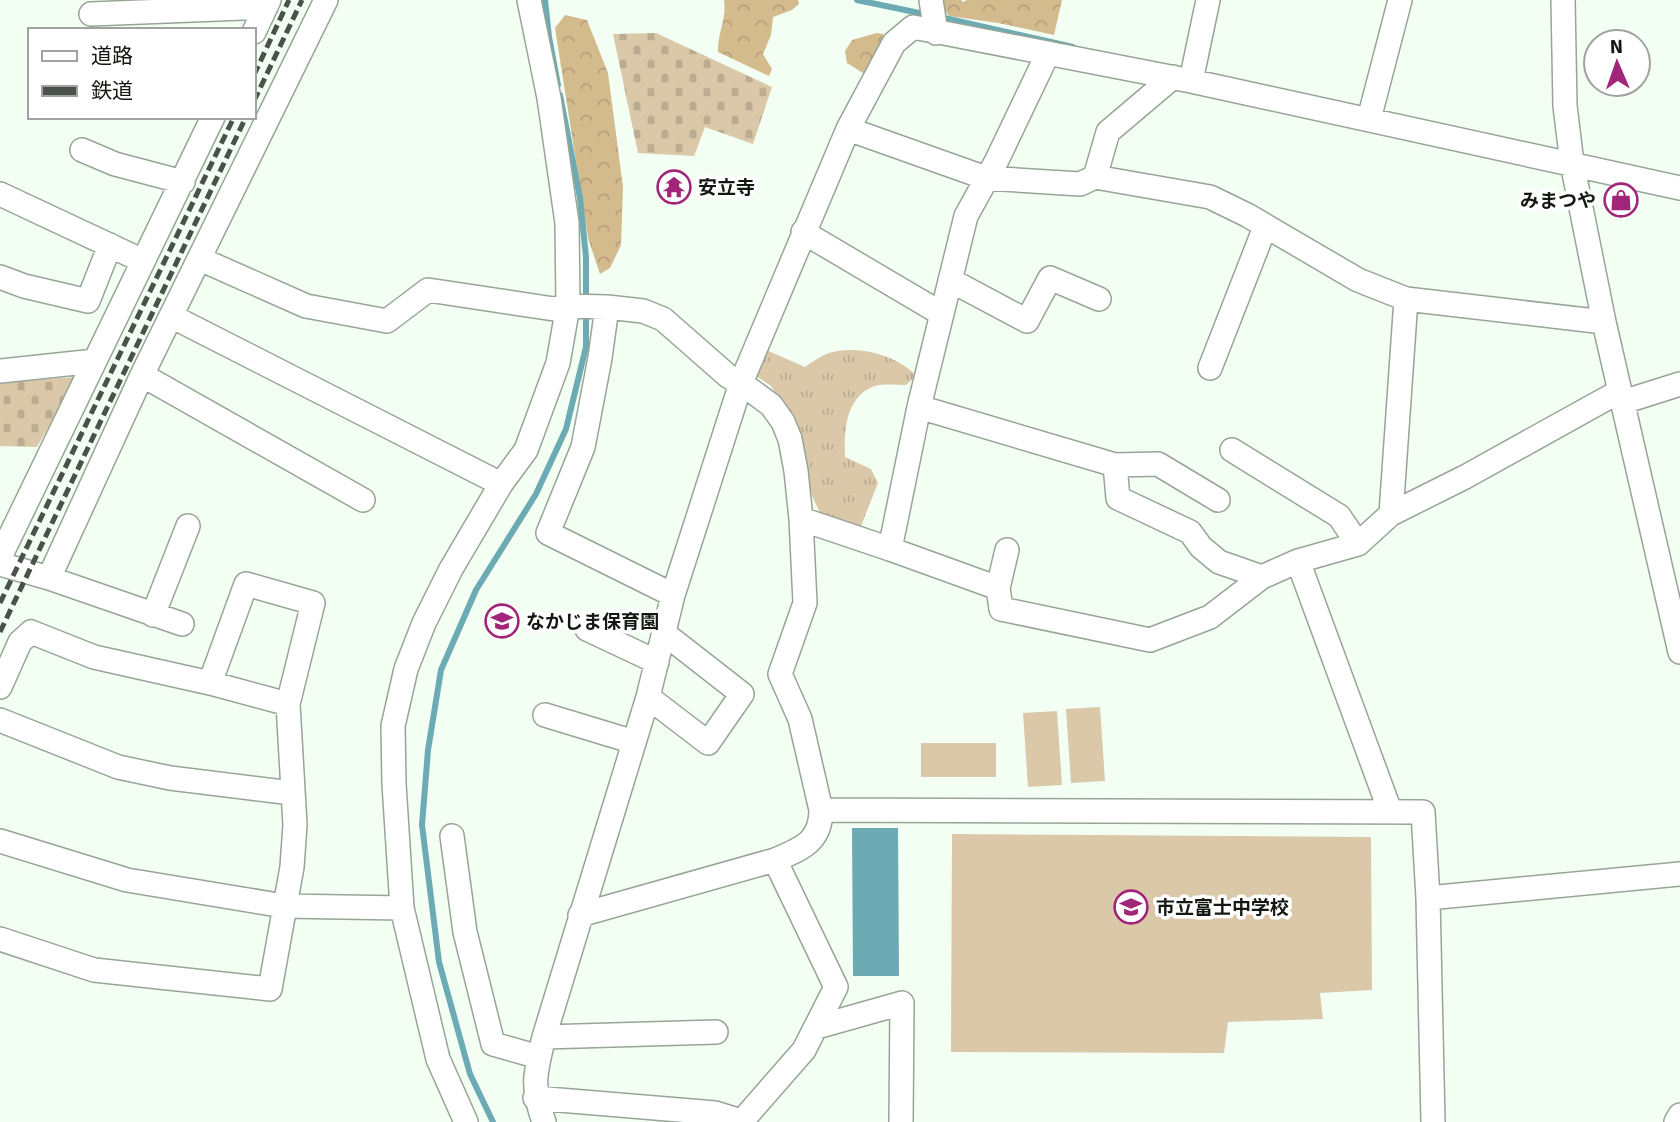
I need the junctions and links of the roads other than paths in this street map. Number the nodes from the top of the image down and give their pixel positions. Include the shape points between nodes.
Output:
1 (326, 0) edge
2 (529, 0) edge
3 (931, 0) edge
4 (1208, 0) edge
5 (1400, 0) edge
6 (1563, 0) edge
7 (267, 3) edge
8 (91, 14) dead end
9 (256, 28) edge
10 (936, 33) junction
11 (1048, 53) junction
12 (1182, 79) junction
13 (1371, 112) junction
14 (212, 119) edge
15 (848, 129) junction
16 (82, 150) dead end
17 (1572, 163) junction
18 (1094, 177) junction
19 (986, 178) junction
20 (183, 182) junction
21 (1680, 188) edge
22 (0, 194) edge
23 (1265, 227) junction
24 (803, 232) junction
25 (110, 245) junction
26 (200, 260) junction
27 (144, 261) junction
28 (0, 277) edge
29 (950, 280) junction
30 (1098, 299) dead end
31 (1406, 299) junction
32 (568, 306) junction
33 (607, 307) junction
34 (942, 314) junction
35 (173, 317) junction
36 (1604, 322) junction
37 (95, 361) junction
38 (1210, 368) dead end
39 (0, 371) edge
40 (142, 375) junction
41 (741, 383) junction
42 (1680, 384) edge
43 (1622, 396) junction
44 (919, 407) junction
45 (1232, 450) dead end
46 (1115, 464) junction
47 (501, 484) junction
48 (363, 500) dead end
49 (1218, 500) dead end
50 (1391, 514) junction
51 (802, 519) junction
52 (188, 526) dead end
53 (1358, 544) junction
54 (890, 549) junction
55 (1007, 550) dead end
56 (0, 557) edge
57 (1298, 561) junction
58 (0, 565) edge
59 (1262, 577) junction
60 (49, 578) junction
61 (998, 588) junction
62 (673, 595) junction
63 (153, 615) junction
64 (182, 624) dead end
65 (587, 629) dead end
66 (664, 634) junction
67 (1680, 652) edge
68 (657, 662) junction
69 (210, 683) junction
70 (0, 687) edge
71 (648, 697) junction
72 (288, 704) junction
73 (545, 715) dead end
74 (0, 720) edge
75 (634, 742) junction
76 (292, 793) junction
77 (821, 810) junction
78 (1390, 811) junction
79 (452, 836) dead end
80 (0, 841) edge
81 (775, 860) junction
82 (1680, 874) edge
83 (1428, 898) junction
84 (284, 906) junction
85 (402, 908) junction
86 (580, 915) junction
87 (0, 939) edge
88 (817, 1027) junction
89 (716, 1032) dead end
90 (542, 1047) junction
91 (536, 1098) junction
92 (1680, 1115) edge
93 (743, 1121) edge
94 (466, 1122) edge
95 (544, 1122) edge
96 (901, 1122) edge
97 (1433, 1122) edge
98 (1676, 1122) edge

1 - 26 street
2 - 32 street via 549,98 566,223
3 - 10 street
4 - 12 street
5 - 13 street
6 - 17 street via 1565,106
7 - 8 street
7 - 9 street
10 - 11 street
10 - 15 street via 913,27 894,43
11 - 12 street
11 - 19 street
12 - 13 street
12 - 18 street via 1108,132
13 - 17 street
14 - 20 street
15 - 19 street
15 - 24 street
16 - 20 street
17 - 21 street
17 - 36 street
18 - 19 street via 1080,184
18 - 23 street via 1210,197
19 - 29 street via 966,216
20 - 27 street
22 - 25 street
23 - 31 street via 1358,281
23 - 38 street
24 - 34 street
24 - 41 street
25 - 27 street
25 - 28 street via 88,301
26 - 32 street via 306,306 387,321 428,290 554,309
26 - 35 street
27 - 37 street
29 - 30 street via 1027,321 1050,278
29 - 34 street
31 - 36 street
31 - 50 street
32 - 33 street
32 - 47 street via 558,363 541,413 526,450
33 - 41 street via 643,311 663,319
33 - 62 street via 583,447 548,533
34 - 44 street
35 - 40 street
35 - 47 street
36 - 43 street
37 - 39 street
37 - 56 street
40 - 48 street
40 - 60 street
41 - 51 street via 771,405 783,422 790,439
41 - 62 street
42 - 43 street
43 - 50 street
43 - 67 street
44 - 46 street
44 - 54 street
45 - 53 street via 1339,516
46 - 49 street via 1158,464
46 - 59 street via 1118,498 1190,532 1219,562
47 - 85 street via 451,569 406,669 393,726
50 - 53 street
51 - 54 street
51 - 77 street via 806,603 780,674 800,719
52 - 63 street
53 - 57 street
54 - 61 street
55 - 61 street
57 - 59 street
57 - 78 street
58 - 60 street
59 - 61 street via 1210,617 1150,639 1001,609
60 - 63 street
62 - 66 street
63 - 64 street
65 - 68 street
66 - 68 street
66 - 71 street via 742,694 708,743
68 - 71 street
69 - 70 street via 94,657 31,632 20,642
69 - 72 street
69 - 72 street via 246,584 313,603
71 - 75 street
72 - 76 street
73 - 75 street
74 - 76 street via 118,767
75 - 86 street
76 - 84 street via 295,825
77 - 78 street
77 - 81 street via 821,824 812,839
78 - 83 street via 1423,812
79 - 90 street via 465,932 493,1044
80 - 84 street via 127,880
81 - 86 street
81 - 88 street via 836,987
82 - 83 street
83 - 97 street
84 - 85 street
84 - 87 street via 270,989 94,971
85 - 94 street via 438,1059
86 - 90 street
88 - 93 street via 804,1050
88 - 96 street via 902,1003
89 - 90 street
90 - 91 street via 535,1074
91 - 93 street via 715,1114
91 - 95 street
92 - 98 street

